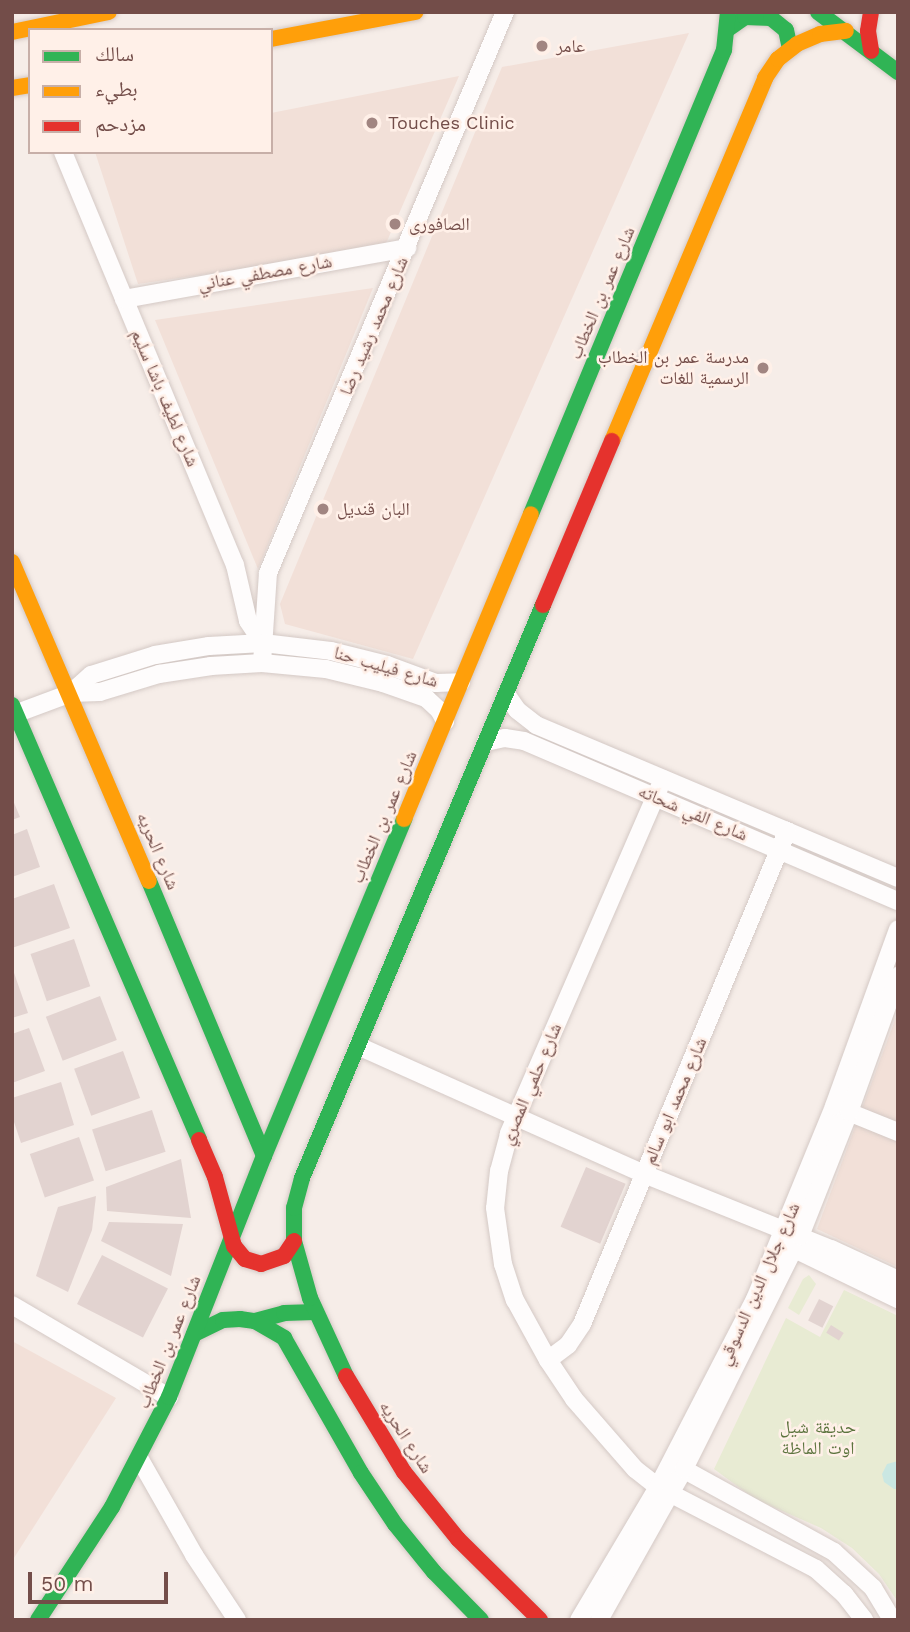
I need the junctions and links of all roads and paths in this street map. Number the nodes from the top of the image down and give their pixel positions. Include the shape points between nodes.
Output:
1 (109, 12) edge
2 (415, 12) edge
3 (505, 12) edge
4 (818, 12) edge
5 (872, 12) edge
6 (77, 15) edge
7 (728, 21) edge
8 (846, 31) junction
9 (12, 32) edge
10 (273, 39) edge
11 (790, 49) junction
12 (871, 51) junction
13 (898, 72) edge
14 (64, 154) edge
15 (407, 248) junction
16 (124, 299) junction
17 (12, 562) edge
18 (235, 565) junction
19 (268, 573) junction
20 (263, 643) junction
21 (262, 663) junction
22 (461, 682) junction
23 (71, 693) junction
24 (506, 694) junction
25 (14, 711) edge
26 (445, 721) junction
27 (486, 742) junction
28 (663, 779) junction
29 (655, 797) junction
30 (787, 831) junction
31 (779, 850) junction
32 (898, 878) edge
33 (898, 901) edge
34 (898, 929) edge
35 (898, 976) edge
36 (358, 1046) junction
37 (842, 1109) junction
38 (516, 1116) junction
39 (898, 1132) edge
40 (264, 1156) junction
41 (644, 1174) junction
42 (231, 1238) junction
43 (789, 1239) junction
44 (294, 1241) junction
45 (898, 1280) edge
46 (898, 1298) edge
47 (12, 1305) edge
48 (315, 1312) junction
49 (255, 1321) junction
50 (194, 1334) junction
51 (548, 1360) junction
52 (169, 1397) junction
53 (139, 1458) junction
54 (678, 1465) junction
55 (664, 1490) junction
56 (38, 1620) edge
57 (237, 1620) edge
58 (481, 1620) edge
59 (540, 1620) edge
60 (579, 1620) edge
61 (599, 1620) edge
62 (864, 1620) edge
63 (892, 1620) edge

1 - 6 street
2 - 10 street
3 - 15 street, شارع محمد رشيد رضا
4 - 8 street
5 - 12 street via 868,31
6 - 9 street
7 - 11 street via 771,18 786,30
7 - 22 street, شارع عمر بن الخطاب via 724,50
8 - 11 street via 812,37
8 - 12 street
11 - 24 street via 765,78
12 - 13 street
14 - 16 street, شارع لطيف باشا سليم
15 - 16 street, شارع مصطفي عناني
15 - 19 street, شارع محمد رشيد رضا
16 - 18 street, شارع لطيف باشا سليم
17 - 23 street, شارع الحريه
18 - 19 street via 250,574
18 - 20 street, شارع لطيف باشا سليم via 248,621
19 - 20 street, شارع محمد رشيد رضا
20 - 21 street, شارع محمد رشيد رضا
20 - 22 street, شارع فيليب حنا via 331,651 436,683
20 - 23 street, شارع فيليب حنا via 155,655 91,675
21 - 23 street, شارع فيليب حنا via 185,669 100,692
21 - 26 street, شارع فيليب حنا via 326,669 383,683 426,698
22 - 26 street, شارع عمر بن الخطاب
23 - 25 street, شارع فيليب حنا
23 - 40 street, شارع الحريه
24 - 27 street
24 - 28 street, شارع الفي شحاته via 536,725
25 - 42 street via 215,1177
26 - 40 street, شارع عمر بن الخطاب
27 - 29 street, شارع الفي شحاته via 524,740
27 - 36 street
28 - 29 street, شارع حلمي المصري
28 - 30 street, شارع الفي شحاته
29 - 31 street, شارع الفي شحاته
29 - 38 street, شارع حلمي المصري
30 - 31 street, شارع محمد ابو سالم
30 - 32 street, شارع الفي شحاته
31 - 33 street, شارع الفي شحاته
31 - 41 street, شارع محمد ابو سالم
34 - 37 street, شارع جلال الدين الدسوقي
35 - 37 street, شارع جلال الدين الدسوقي
36 - 38 street
36 - 44 street via 299,1188
37 - 39 street
37 - 43 street, شارع جلال الدين الدسوقي
38 - 41 street
38 - 51 street, شارع حلمي المصري via 499,1171 495,1208 499,1246 515,1300
40 - 42 street, شارع عمر بن الخطاب
41 - 43 street
41 - 51 street, شارع محمد ابو سالم via 578,1331
42 - 44 street via 239,1253 261,1264 284,1256
42 - 50 street, شارع عمر بن الخطاب
43 - 45 street
43 - 46 street
43 - 54 street, شارع جلال الدين الدسوقي
44 - 48 street, شارع الحريه
47 - 52 street
48 - 49 street via 284,1313
48 - 59 street, شارع الحريه via 354,1391 404,1472 477,1561
49 - 50 street via 223,1320
49 - 58 street via 271,1328 294,1350 377,1499 427,1564
50 - 52 street, شارع عمر بن الخطاب
51 - 55 street, شارع حلمي المصري via 604,1435 635,1469
52 - 53 street, شارع عمر بن الخطاب
53 - 56 street, شارع عمر بن الخطاب
53 - 57 street
54 - 55 street, شارع جلال الدين الدسوقي
54 - 63 street via 834,1552 873,1588
55 - 60 street, شارع جلال الدين الدسوقي
55 - 61 street, شارع جلال الدين الدسوقي
55 - 62 street, شارع حلمي المصري via 816,1569

